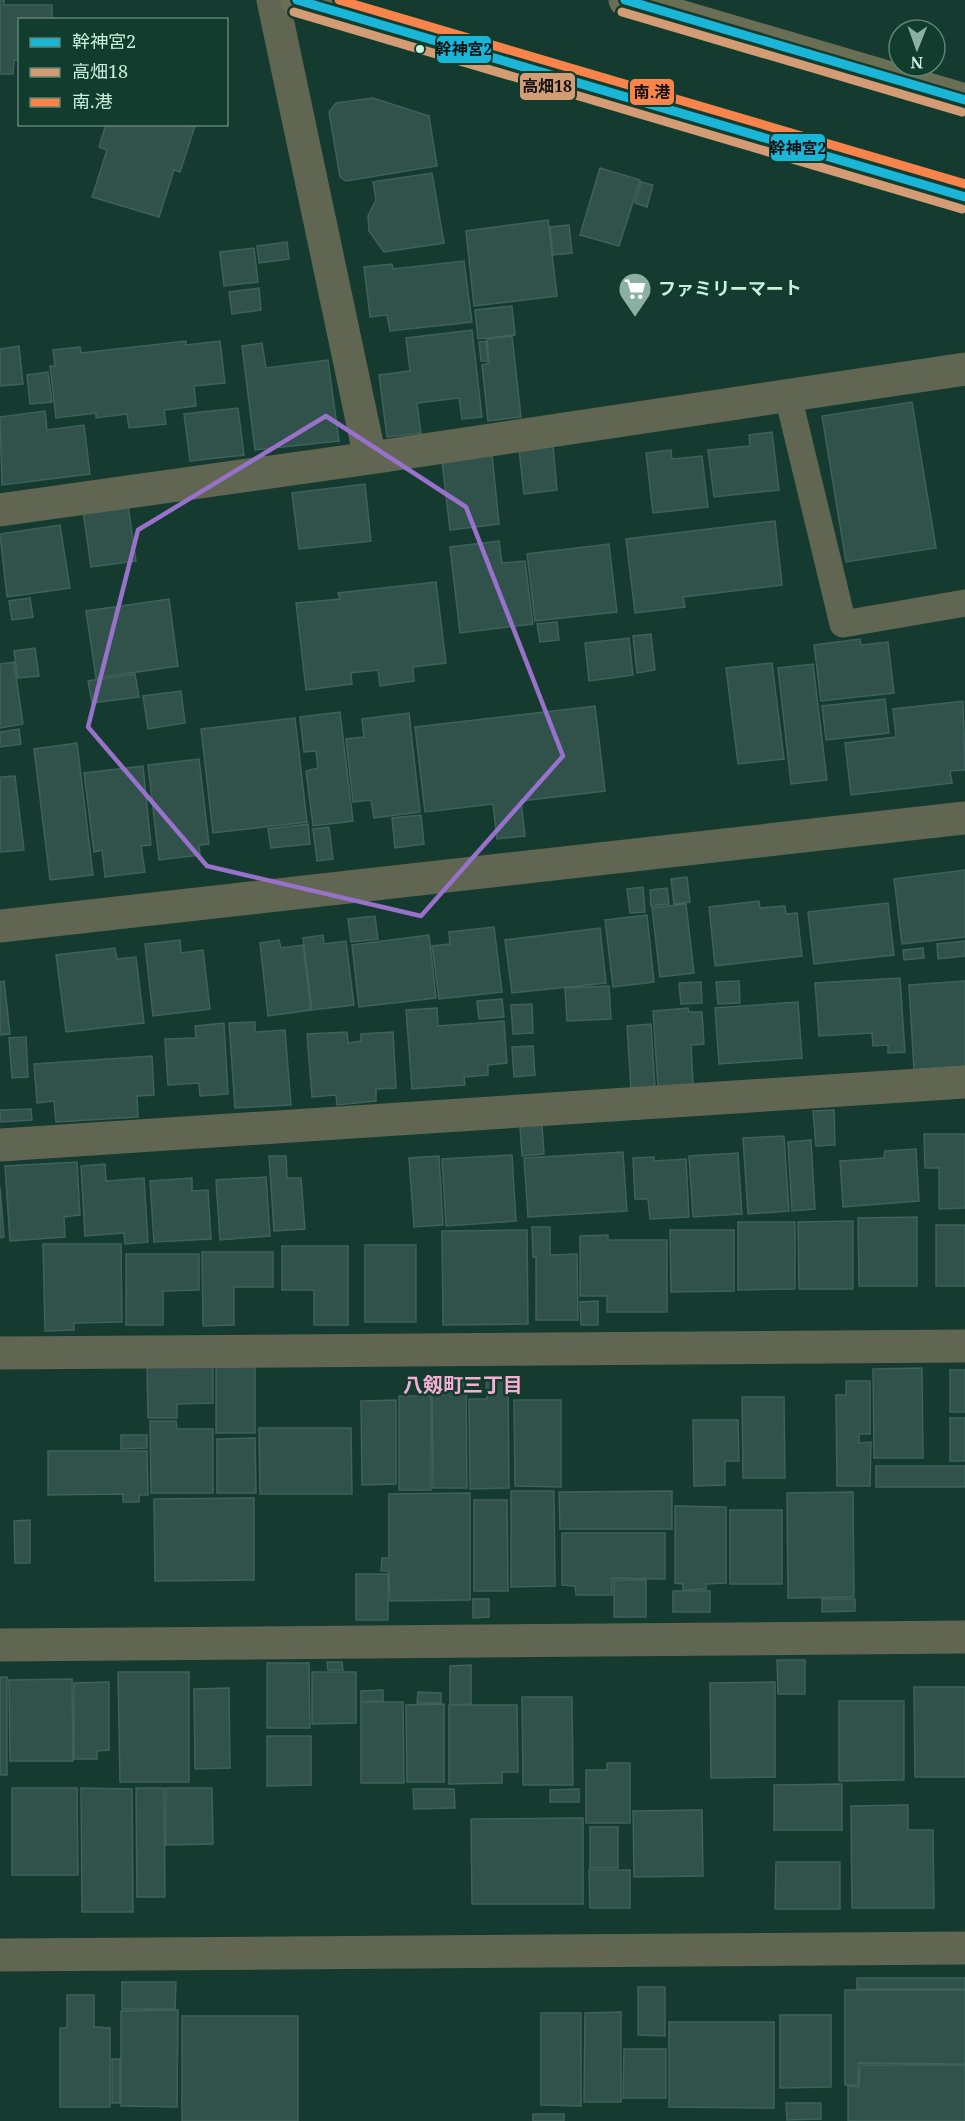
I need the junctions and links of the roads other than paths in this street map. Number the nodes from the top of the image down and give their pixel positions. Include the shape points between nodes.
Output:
1 (273, 0) edge
2 (297, 0) edge
3 (625, 0) edge
4 (965, 100) edge
5 (965, 197) edge
6 (965, 369) edge
7 (788, 396) junction
8 (370, 458) junction
9 (0, 510) edge
10 (965, 603) edge
11 (965, 818) edge
12 (0, 926) edge
13 (965, 1082) edge
14 (0, 1145) edge
15 (965, 1346) edge
16 (0, 1353) edge
17 (965, 1637) edge
18 (0, 1645) edge
19 (965, 1948) edge
20 (0, 1955) edge

1 - 8 street
2 - 5 highway
3 - 4 highway
6 - 7 street
7 - 8 street
7 - 10 lane via 843,624
8 - 9 street
11 - 12 street
13 - 14 street
15 - 16 street
17 - 18 street
19 - 20 street

